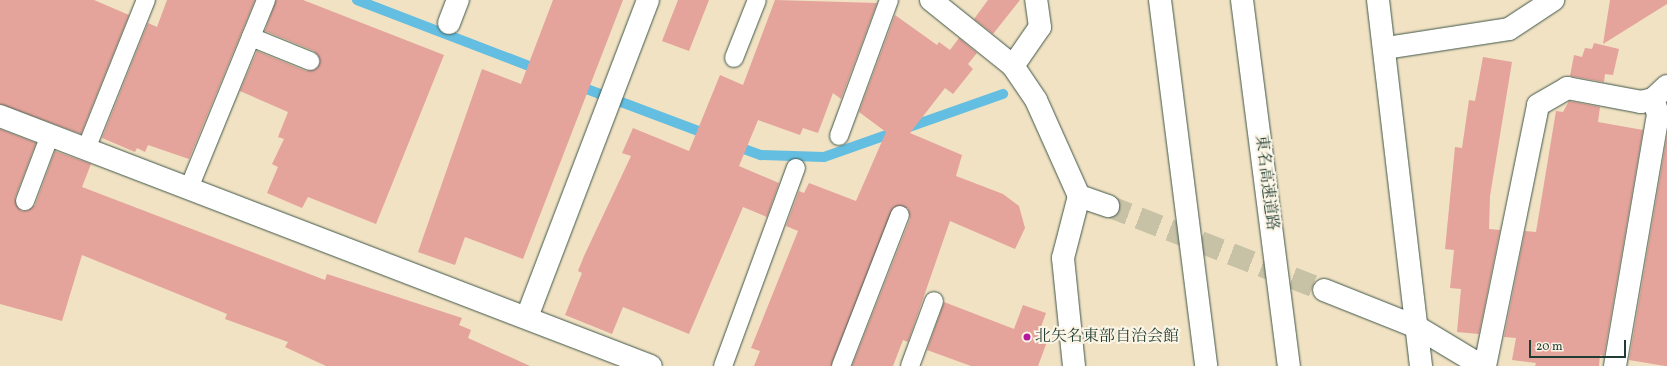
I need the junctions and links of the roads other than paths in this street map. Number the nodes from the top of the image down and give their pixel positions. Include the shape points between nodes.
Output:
1 (146, 0) edge
2 (266, 0) edge
3 (458, 0) edge
4 (648, 0) edge
5 (757, 0) edge
6 (889, 0) edge
7 (931, 0) edge
8 (1036, 0) edge
9 (1160, 0) edge
10 (1242, 0) edge
11 (1378, 0) edge
12 (1553, 0) edge
13 (449, 23) dead end
14 (251, 37) junction
15 (1386, 48) junction
16 (734, 58) dead end
17 (310, 61) dead end
18 (1013, 66) junction
19 (1660, 92) edge
20 (0, 116) edge
21 (50, 135) junction
22 (839, 136) dead end
23 (86, 149) junction
24 (796, 168) dead end
25 (189, 188) junction
26 (1079, 196) junction
27 (25, 201) dead end
28 (1108, 206) tunnel mouth
29 (900, 214) dead end
30 (1324, 290) tunnel mouth
31 (934, 301) dead end
32 (527, 317) junction
33 (1417, 327) junction
34 (651, 366) edge
35 (723, 366) edge
36 (841, 366) edge
37 (910, 366) edge
38 (1074, 366) edge
39 (1206, 366) edge
40 (1289, 366) edge
41 (1421, 366) edge
42 (1482, 366) edge
43 (1485, 366) edge
44 (1615, 366) edge

1 - 23 lane
2 - 14 lane
3 - 13 main road
4 - 32 main road
5 - 16 lane
6 - 22 lane
7 - 18 main road
8 - 18 main road via 1040,27
9 - 39 main road
10 - 40 main road, 東名高速道路
11 - 15 main road
12 - 15 main road via 1509,29
14 - 17 lane
14 - 25 lane
15 - 33 main road
18 - 26 main road via 1036,100
19 - 43 main road via 1641,102 1567,88 1538,106
19 - 44 main road
20 - 21 main road
21 - 23 main road
21 - 27 lane
23 - 25 main road
24 - 35 lane
25 - 32 main road
26 - 28 main road
26 - 38 main road via 1063,258
29 - 36 lane
30 - 33 main road
31 - 37 lane
32 - 34 main road
33 - 41 main road
33 - 42 main road

